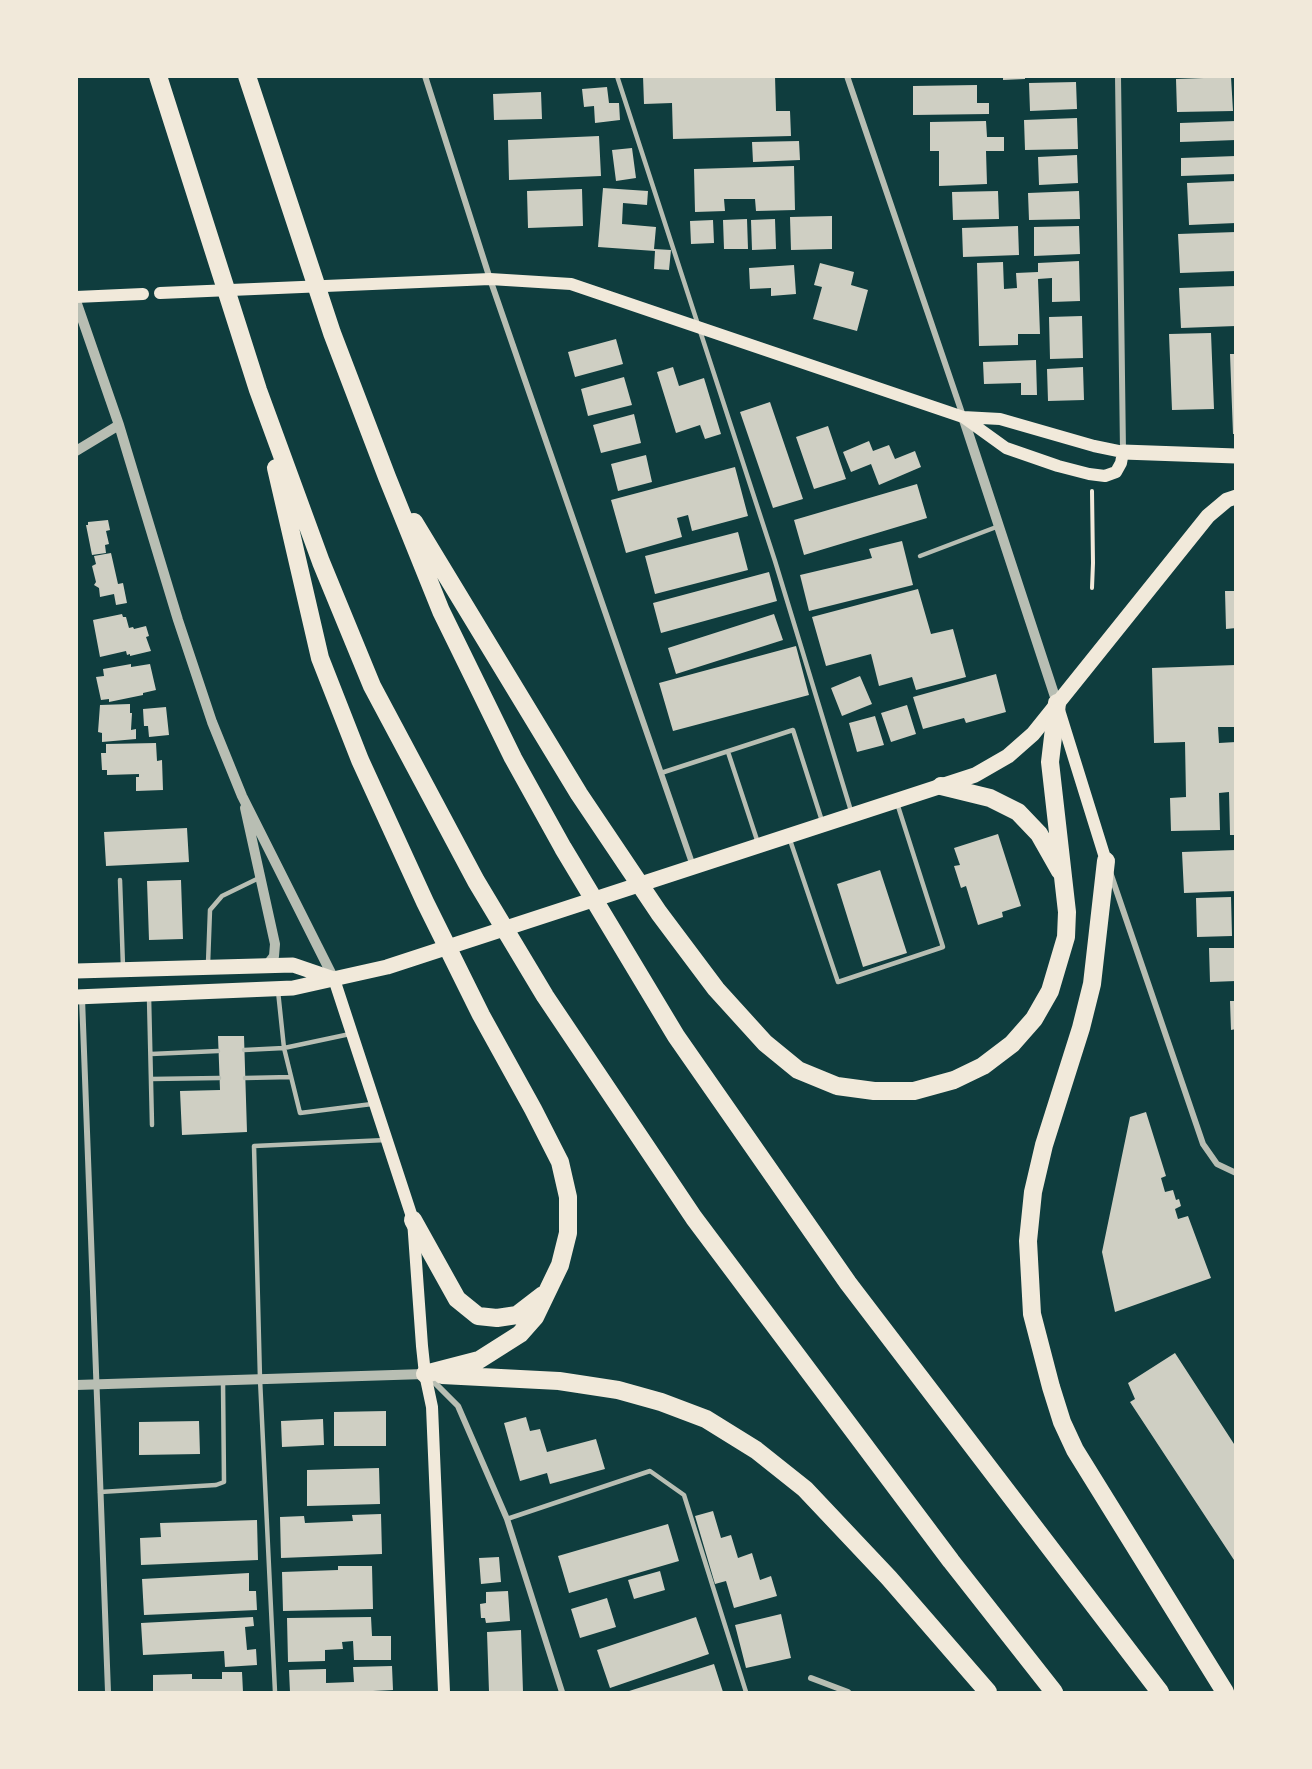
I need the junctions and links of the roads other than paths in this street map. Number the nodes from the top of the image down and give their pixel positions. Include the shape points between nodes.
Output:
1 (158, 76) edge
2 (247, 76) edge
3 (425, 76) edge
4 (617, 76) edge
5 (847, 76) edge
6 (1118, 76) edge
7 (490, 279) junction
8 (160, 293) joint
9 (142, 294) joint
10 (76, 299) edge
11 (700, 327) junction
12 (258, 390) junction
13 (963, 417) junction
14 (119, 425) junction
15 (76, 451) edge
16 (1123, 452) junction
17 (1236, 456) edge
18 (387, 477) junction
19 (1236, 497) edge
20 (999, 526) junction
21 (920, 556) dead end
22 (1057, 703) junction
23 (728, 752) junction
24 (661, 773) junction
25 (941, 786) junction
26 (242, 796) junction
27 (896, 801) junction
28 (852, 815) junction
29 (823, 824) junction
30 (788, 835) junction
31 (759, 845) junction
32 (1106, 861) junction
33 (693, 866) junction
34 (1063, 875) junction
35 (259, 878) junction
36 (120, 880) dead end
37 (267, 965) junction
38 (208, 966) junction
39 (123, 970) junction
40 (76, 971) edge
41 (334, 979) junction
42 (278, 989) junction
43 (149, 994) junction
44 (79, 996) edge
45 (353, 1034) junction
46 (284, 1048) junction
47 (244, 1050) dead end
48 (218, 1051) dead end
49 (151, 1054) junction
50 (291, 1077) junction
51 (219, 1078) dead end
52 (245, 1078) dead end
53 (151, 1079) junction
54 (376, 1104) junction
55 (152, 1125) dead end
56 (388, 1140) junction
57 (1236, 1173) edge
58 (413, 1220) junction
59 (547, 1292) junction
60 (425, 1374) junction
61 (260, 1379) junction
62 (223, 1380) junction
63 (96, 1384) junction
64 (76, 1385) edge
65 (100, 1492) junction
66 (507, 1519) junction
67 (811, 1678) dead end
68 (108, 1692) edge
69 (274, 1692) edge
70 (444, 1692) edge
71 (562, 1692) edge
72 (746, 1692) edge
73 (848, 1692) edge
74 (988, 1692) edge
75 (1054, 1692) edge
76 (1160, 1692) edge
77 (1225, 1692) edge

1 - 12 highway
2 - 18 highway via 332,333
3 - 7 street
4 - 11 lane
5 - 13 street
6 - 16 street
7 - 8 main road
7 - 11 main road via 571,284
7 - 24 street
8 - 9 street
9 - 10 main road
10 - 14 street
11 - 13 main road
11 - 28 lane
12 - 59 highway via 324,668 360,760 425,902 560,1162 568,1197 568,1233 560,1265
12 - 75 highway via 321,562 372,686 476,881 545,996 694,1218
13 - 16 main road via 1000,419
13 - 16 main road via 1006,448 1089,474 1106,476 1116,472
13 - 20 street
14 - 15 street
14 - 26 street via 193,666
16 - 17 main road
18 - 34 highway via 579,794 659,912 730,1005 765,1043 798,1070 837,1086 914,1091 954,1080 983,1066 1034,1019 1050,991 1066,937
18 - 76 highway via 441,611 513,758 676,1036 848,1283
19 - 22 main road via 1208,516
20 - 21 lane
20 - 22 street
22 - 25 main road via 1033,734 1008,756 975,775
22 - 32 main road
22 - 34 highway via 1050,762
23 - 24 lane
23 - 29 lane via 793,730
23 - 31 lane
24 - 33 street
25 - 27 main road
25 - 34 highway via 990,798 1018,812 1039,834
26 - 35 street
26 - 41 street
27 - 28 main road
27 - 30 lane via 943,947 838,982
28 - 29 main road
29 - 30 main road
30 - 31 main road
31 - 33 main road
32 - 57 street via 1203,1144 1217,1164
32 - 77 highway via 1092,984 1033,1192 1028,1241 1032,1314 1056,1405 1075,1450
33 - 41 main road via 387,967
35 - 37 street via 275,944 274,956
35 - 38 lane via 222,896 210,910
36 - 39 lane
37 - 38 main road
37 - 41 main road via 293,965
38 - 39 main road
39 - 40 main road
41 - 42 main road
41 - 45 main road
42 - 43 main road
42 - 46 lane
43 - 44 main road
43 - 49 lane
44 - 63 street
45 - 46 lane
45 - 54 main road
46 - 47 lane
46 - 50 lane
48 - 49 lane
49 - 53 lane
50 - 52 lane
50 - 54 lane via 300,1113
51 - 53 lane
53 - 55 lane
54 - 56 main road
56 - 58 main road
56 - 61 lane via 254,1146
58 - 59 highway via 457,1299 478,1316 517,1314
58 - 60 main road
59 - 60 highway via 535,1317 520,1334 479,1360
60 - 61 street
60 - 66 street via 458,1406
60 - 70 main road via 432,1407
60 - 74 highway via 559,1381 618,1390 706,1419 756,1449 805,1489
61 - 62 street
61 - 69 lane
62 - 63 street
62 - 65 lane via 224,1482
63 - 64 street
63 - 65 street
65 - 68 street
66 - 71 street
66 - 72 lane via 650,1471 684,1495
67 - 73 street

